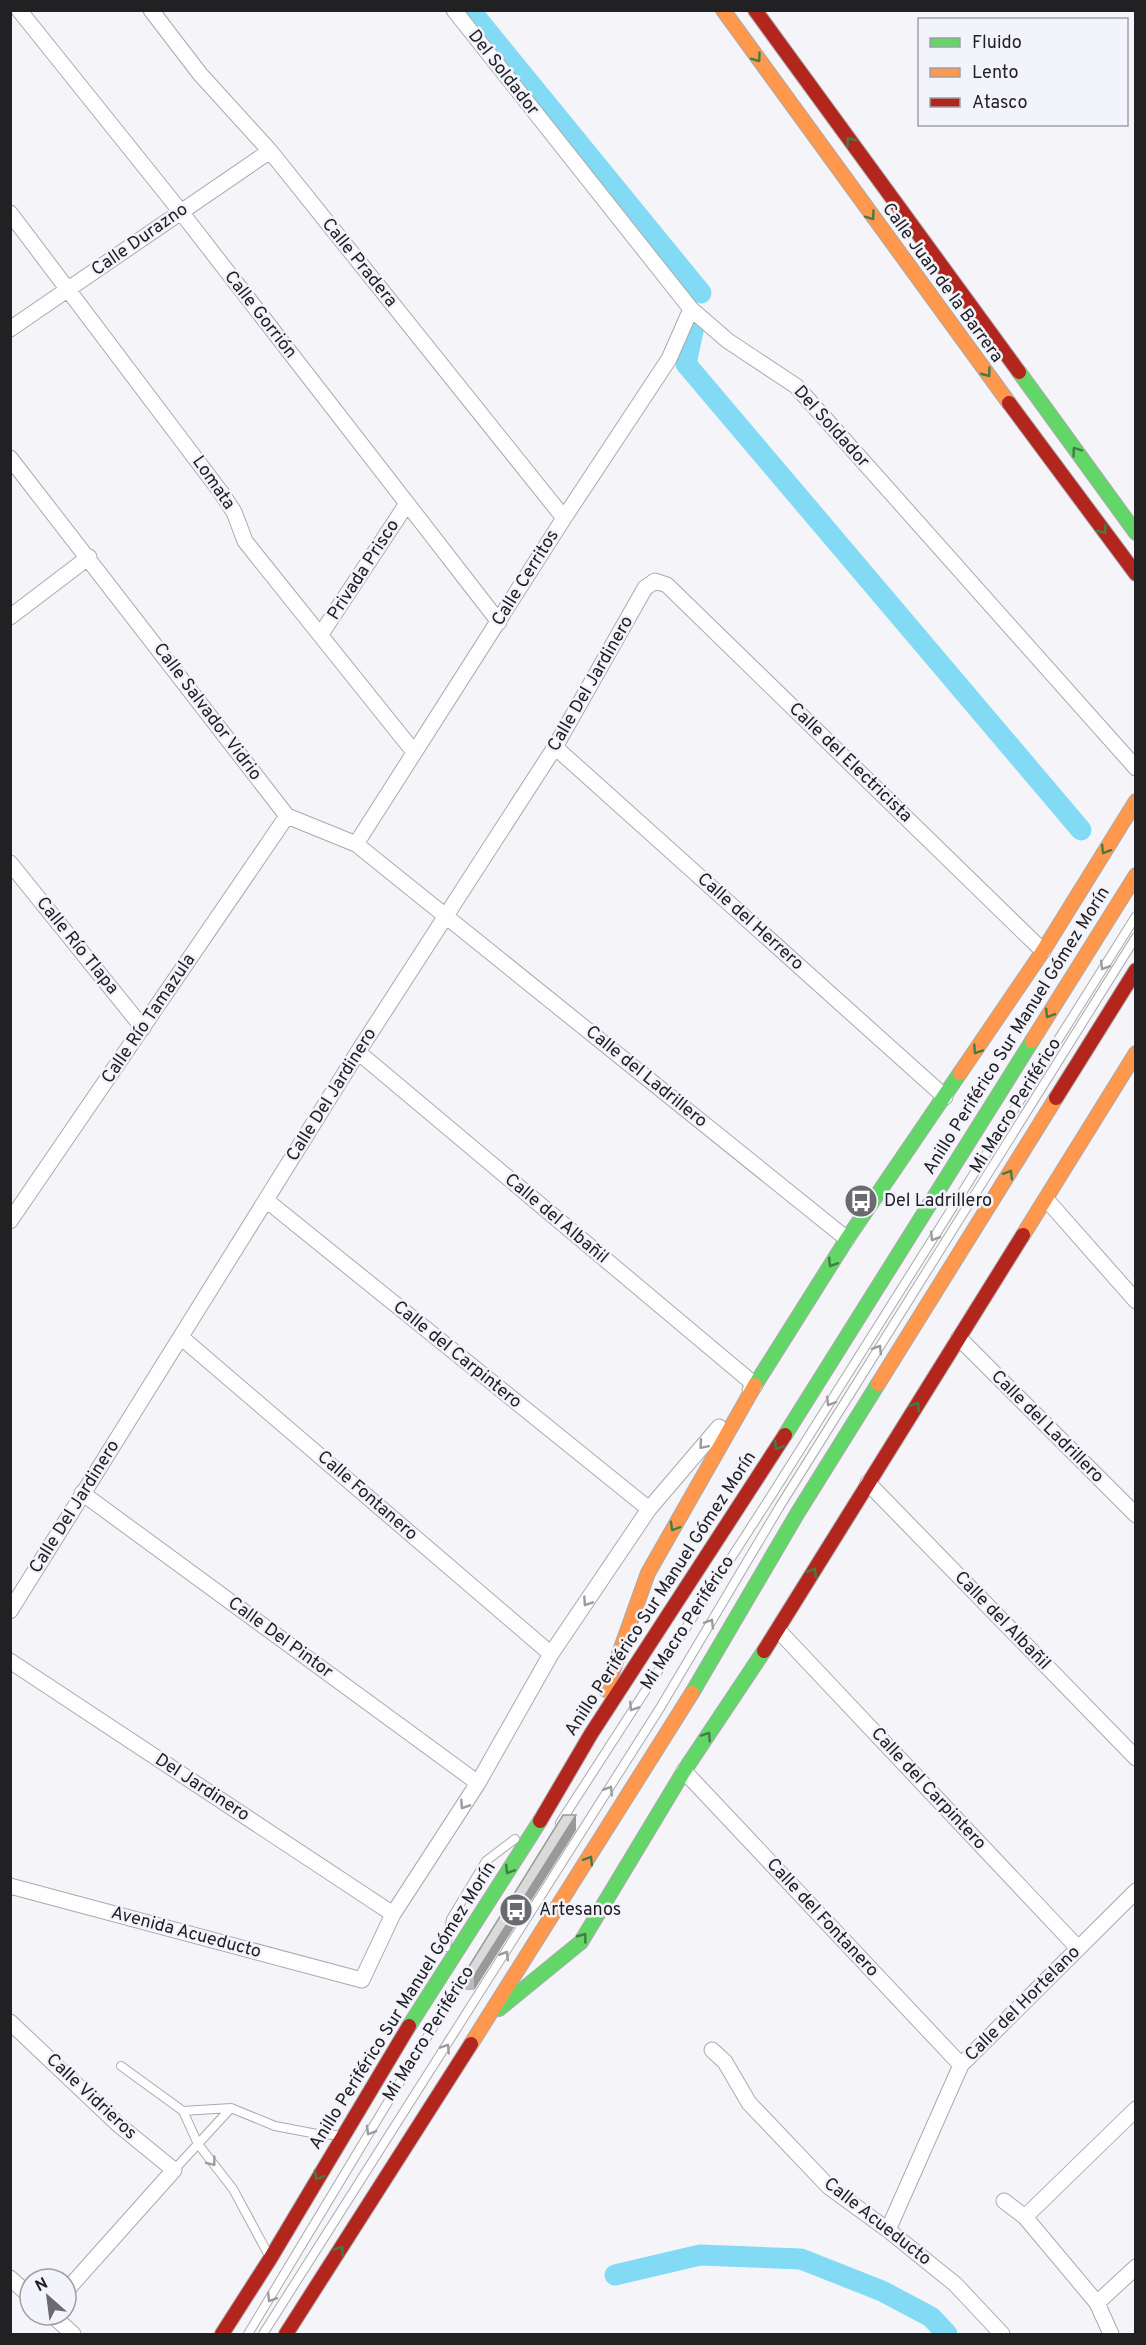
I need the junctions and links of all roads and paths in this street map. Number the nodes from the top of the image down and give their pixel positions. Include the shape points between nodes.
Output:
1 (19, 10) edge
2 (151, 10) edge
3 (454, 10) edge
4 (754, 10) edge
5 (727, 12) edge
6 (837, 123) junction
7 (815, 139) junction
8 (270, 152) junction
9 (181, 212) junction
10 (10, 213) edge
11 (926, 246) junction
12 (904, 261) junction
13 (69, 289) junction
14 (691, 309) junction
15 (10, 329) edge
16 (10, 458) edge
17 (406, 505) junction
18 (564, 518) junction
19 (1136, 532) edge
20 (88, 557) junction
21 (1136, 574) edge
22 (655, 581) joint
23 (10, 617) edge
24 (499, 622) junction
25 (321, 634) junction
26 (555, 747) junction
27 (414, 752) junction
28 (1136, 768) edge
29 (1136, 801) edge
30 (287, 816) junction
31 (356, 844) junction
32 (10, 863) edge
33 (1136, 876) edge
34 (446, 916) junction
35 (1136, 916) edge
36 (1136, 937) edge
37 (1043, 951) junction
38 (1136, 970) edge
39 (143, 1028) junction
40 (358, 1053) junction
41 (1136, 1053) edge
42 (945, 1097) junction
43 (1046, 1199) junction
44 (266, 1200) junction
45 (10, 1221) edge
46 (847, 1239) junction
47 (1136, 1301) edge
48 (182, 1338) junction
49 (959, 1338) junction
50 (755, 1385) junction
51 (868, 1483) junction
52 (82, 1493) junction
53 (649, 1509) junction
54 (1136, 1515) edge
55 (10, 1611) edge
56 (778, 1630) junction
57 (551, 1654) junction
58 (10, 1662) edge
59 (591, 1734) junction
60 (1136, 1758) edge
61 (684, 1771) junction
62 (478, 1783) junction
63 (540, 1820) junction
64 (558, 1826) edge
65 (10, 1886) edge
66 (1136, 1891) edge
67 (393, 1914) junction
68 (1078, 1948) junction
69 (469, 1968) edge
70 (442, 1976) junction
71 (491, 2016) junction
72 (10, 2022) edge
73 (712, 2050) dead end
74 (961, 2065) junction
75 (122, 2066) dead end
76 (231, 2108) junction
77 (1136, 2109) edge
78 (183, 2111) junction
79 (342, 2135) junction
80 (198, 2144) junction
81 (174, 2170) junction
82 (1004, 2201) dead end
83 (1025, 2217) junction
84 (888, 2230) junction
85 (270, 2259) junction
86 (1136, 2267) edge
87 (78, 2278) edge
88 (1097, 2303) junction
89 (222, 2334) edge
90 (248, 2334) edge
91 (263, 2334) edge
92 (286, 2334) edge
93 (1002, 2334) edge
94 (1111, 2334) edge

1 - 9 street, Calle Gorrión
2 - 8 street, Calle Pradera via 200,74
3 - 14 street, Del Soldador
4 - 6 main road, Calle Juan de la Barrera
5 -> 7 main road, Calle Juan de la Barrera
6 - 7 main road
11 -> 6 main road, Calle Juan de la Barrera
7 -> 12 main road, Calle Juan de la Barrera
8 - 9 street, Calle Durazno
8 - 18 street, Calle Pradera
9 - 13 street, Calle Durazno
9 - 17 street, Calle Gorrión
10 - 13 street, Lomata
11 - 12 main road
19 -> 11 main road, Calle Juan de la Barrera
12 -> 21 main road, Calle Juan de la Barrera
13 - 15 street, Calle Durazno
13 - 25 street, Lomata via 225,498 245,541
14 - 18 street, Calle Cerritos via 669,359
14 - 28 street, Del Soldador via 728,341 796,386
16 - 20 street, Calle Salvador Vidrio
17 - 24 street, Calle Gorrión
17 - 25 street, Privada Prisco
18 - 24 street, Calle Cerritos
20 - 23 street
20 - 30 street, Calle Salvador Vidrio
22 - 26 street, Calle Del Jardinero via 645,588
22 - 37 street, Calle del Electricista via 667,585
24 - 27 street, Calle Cerritos
25 - 27 street, Lomata
26 - 34 street, Calle Del Jardinero
26 - 42 street, Calle del Herrero
27 - 31 street, Calle Cerritos
29 -> 37 main road
30 - 31 street
30 - 39 street, Calle Río Tamazula
31 - 34 street
32 - 39 street, Calle Río Tlapa
33 -> 59 main road, Anillo Periférico Sur Manuel Gómez Morín via 753,1486
34 - 40 street, Calle Del Jardinero
34 - 46 street, Calle del Ladrillero
35 -> 64 lane, Mi Macro Periférico
91 -> 36 lane, Mi Macro Periférico via 660,1708 780,1506
37 -> 42 main road
71 -> 38 main road via 673,1726 797,1514
39 - 45 street, Calle Río Tamazula
40 - 44 street, Calle Del Jardinero
40 - 50 street, Calle del Albañil
41 - 43 main road
42 - 46 main road
43 - 47 street
43 - 49 main road
44 - 48 street, Calle Del Jardinero
44 - 53 street, Calle del Carpintero
46 -> 50 main road
48 - 52 street, Calle Del Jardinero
48 - 57 street, Calle Fontanero
51 -> 49 main road
49 - 54 street, Calle del Ladrillero
50 -> 53 street
50 -> 59 main road via 648,1573
56 -> 51 main road
51 - 60 street, Calle del Albañil
52 - 55 street, Calle Del Jardinero
52 - 62 street, Calle Del Pintor
53 -> 57 street
61 -> 56 main road
56 - 68 street, Calle del Carpintero
57 - 62 street
58 - 67 street, Del Jardinero
59 - 63 main road, Anillo Periférico Sur Manuel Gómez Morín
71 -> 61 main road via 581,1942
61 - 74 street, Calle del Fontanero
62 -> 67 street
63 -> 70 main road, Anillo Periférico Sur Manuel Gómez Morín
63 - 70 lane via 486,1862 451,1919
65 - 67 street, Avenida Acueducto via 362,1980
66 - 68 street, Calle del Hortelano
68 - 74 street, Calle del Hortelano
69 -> 90 lane, Mi Macro Periférico
70 - 79 main road, Anillo Periférico Sur Manuel Gómez Morín
92 -> 71 main road
72 - 81 street, Calle Vidrieros via 120,2126
73 - 84 street, Calle Acueducto via 725,2062 749,2103 829,2187
74 - 84 street, Calle del Hortelano
75 - 78 lane
76 - 78 lane
76 - 79 lane via 276,2126
76 - 80 lane
77 - 83 street
78 - 80 lane
79 -> 85 main road, Anillo Periférico Sur Manuel Gómez Morín
80 - 81 lane
80 -> 85 lane via 233,2189
81 - 87 street
82 - 83 street
83 - 88 street
84 - 93 street, Calle Acueducto via 955,2284
85 - 89 main road, Anillo Periférico Sur Manuel Gómez Morín
86 - 88 street
88 - 94 street

